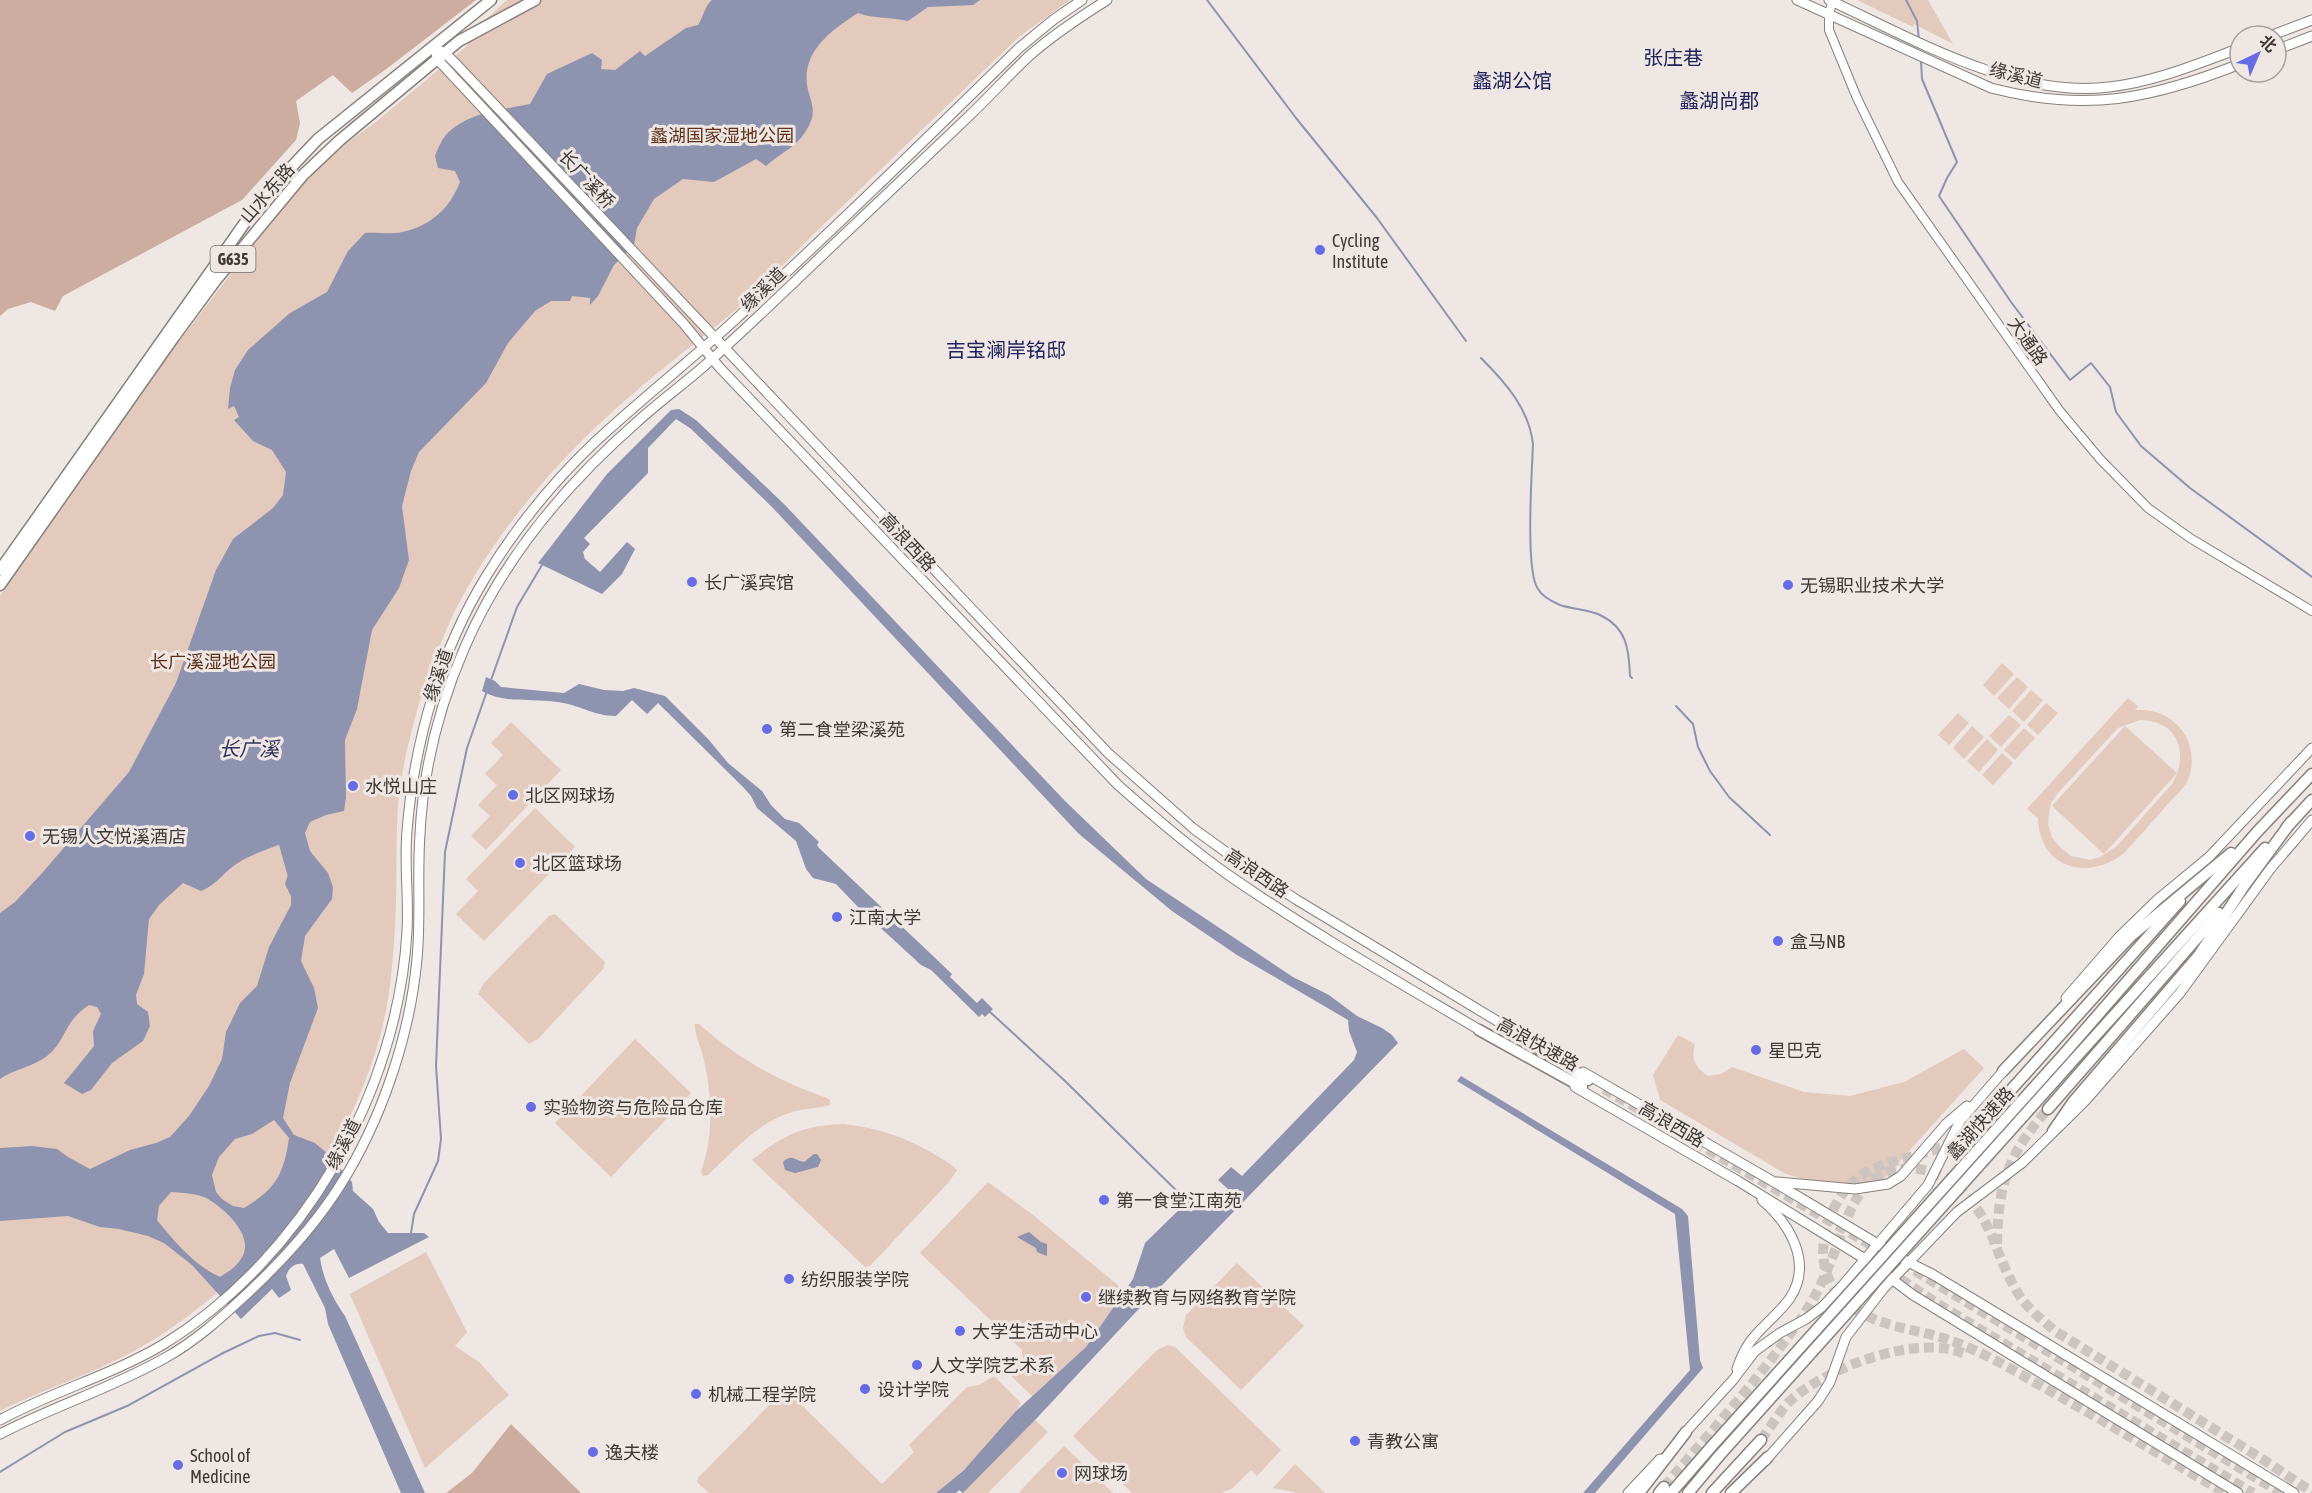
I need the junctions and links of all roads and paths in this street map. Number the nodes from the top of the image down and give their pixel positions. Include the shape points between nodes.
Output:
1 (491, 0) edge
2 (535, 0) edge
3 (1082, 0) edge
4 (1107, 0) edge
5 (1797, 0) edge
6 (1830, 1) edge
7 (1829, 15) junction
8 (2312, 20) edge
9 (2288, 29) edge
10 (2312, 36) edge
11 (2288, 45) edge
12 (434, 48) junction
13 (2228, 52) edge
14 (441, 57) junction
15 (454, 69) junction
16 (2228, 69) edge
17 (171, 334) junction
18 (715, 338) junction
19 (725, 347) junction
20 (703, 348) junction
21 (712, 359) junction
22 (0, 570) edge
23 (0, 585) edge
24 (2312, 611) edge
25 (2312, 748) edge
26 (2312, 774) edge
27 (2312, 800) edge
28 (2312, 820) edge
29 (2291, 822) junction
30 (2257, 832) junction
31 (2206, 875) junction
32 (2252, 875) junction
33 (1506, 1027) junction
34 (1479, 1030) junction
35 (2067, 1060) junction
36 (2003, 1071) junction
37 (1993, 1083) junction
38 (2010, 1091) tunnel mouth
39 (2048, 1109) tunnel mouth
40 (2053, 1131) junction
41 (1738, 1181) junction
42 (1774, 1182) junction
43 (1878, 1244) junction
44 (1865, 1259) junction
45 (1908, 1262) junction
46 (1893, 1278) junction
47 (1733, 1380) junction
48 (0, 1419) edge
49 (1686, 1432) junction
50 (0, 1434) edge
51 (1761, 1440) tunnel mouth
52 (1768, 1457) junction
53 (1665, 1491) edge
54 (1629, 1493) edge
55 (1639, 1493) edge
56 (1688, 1493) edge
57 (1712, 1493) edge
58 (1731, 1493) edge
59 (1739, 1493) edge
60 (2238, 1493) edge
61 (2294, 1493) edge

1 - 12 highway, 山水东路 / G635
2 - 14 highway, 山水东路 / G635 via 459,41
3 - 18 main road, 缘溪道 via 1019,48
4 - 19 main road, 缘溪道 via 1030,56
5 - 7 main road, 缘溪道
6 - 7 street, 大通路
6 - 13 main road, 缘溪道 via 1987,70 2015,80 2064,88 2107,88 2144,82
7 - 16 main road, 缘溪道 via 1991,88 2022,96 2083,102 2147,95
7 - 24 street, 大通路 via 1829,30 1853,89 1898,182 2059,410 2148,508 2190,538
8 - 9 main road
10 - 11 main road
12 - 14 main road
12 - 17 highway, 山水东路 / G635 via 318,139 279,178
14 - 15 main road
14 - 17 highway, 山水东路 / G635 via 303,174
15 - 18 main road, 长广溪桥
15 - 20 main road, 长广溪桥
17 - 22 highway, 山水东路 / G635
17 - 23 highway, 山水东路 / G635
18 - 19 main road, 高浪西路
18 - 20 main road, 缘溪道
19 - 21 main road, 缘溪道
19 - 33 main road, 高浪西路 via 1108,753 1146,788 1258,875
20 - 21 main road, 高浪西路
20 - 48 main road, 缘溪道 via 592,444 541,500 485,578 457,631 424,725 411,796 406,933 395,1018 377,1076 346,1144 315,1197 255,1270 191,1325 143,1356
21 - 34 main road, 高浪西路 via 1078,745 1151,814 1273,905
21 - 50 main road, 缘溪道 via 611,446 549,511 499,581 464,649 439,722 424,795 418,947 403,1043 387,1087 342,1182 279,1264 189,1342 165,1358
25 - 36 main road via 2209,857 2118,937
26 - 30 highway, 蠡湖快速路
27 - 29 highway, 蠡湖快速路
28 - 40 main road via 2271,868 2180,993 2085,1101
29 - 32 highway
29 - 35 highway, 蠡湖快速路
30 - 31 highway
30 - 35 highway, 蠡湖快速路
31 - 36 highway via 2130,937
31 - 38 highway
32 - 39 highway
32 - 40 highway via 2199,955 2073,1102
33 - 34 highway, 高浪快速路 via 1585,1084
33 - 42 main road, 高浪西路
34 - 41 main road, 高浪西路
35 - 53 highway, 蠡湖快速路, bridge via 1711,1447
35 - 56 highway, 蠡湖快速路, bridge
36 - 37 main road
37 - 42 main road via 1946,1124 1901,1176 1888,1184 1855,1189
37 - 43 main road via 1960,1121 1928,1185
40 - 45 main road via 2022,1163 1957,1212
41 - 44 main road, 高浪西路
41 - 47 main road via 1765,1203 1791,1233 1800,1265 1796,1288 1744,1350
42 - 43 main road, 高浪西路
43 - 44 main road
43 - 45 main road, 高浪西路
44 - 46 main road, 高浪西路
44 - 47 main road via 1822,1307 1755,1352
45 - 46 main road
45 - 61 main road, 高浪西路
46 - 52 main road via 1846,1337 1830,1382 1818,1401
46 - 60 main road, 高浪西路 via 1913,1295
47 - 49 main road
49 - 54 main road
49 - 55 highway
51 - 57 highway
52 - 58 highway
52 - 59 main road

